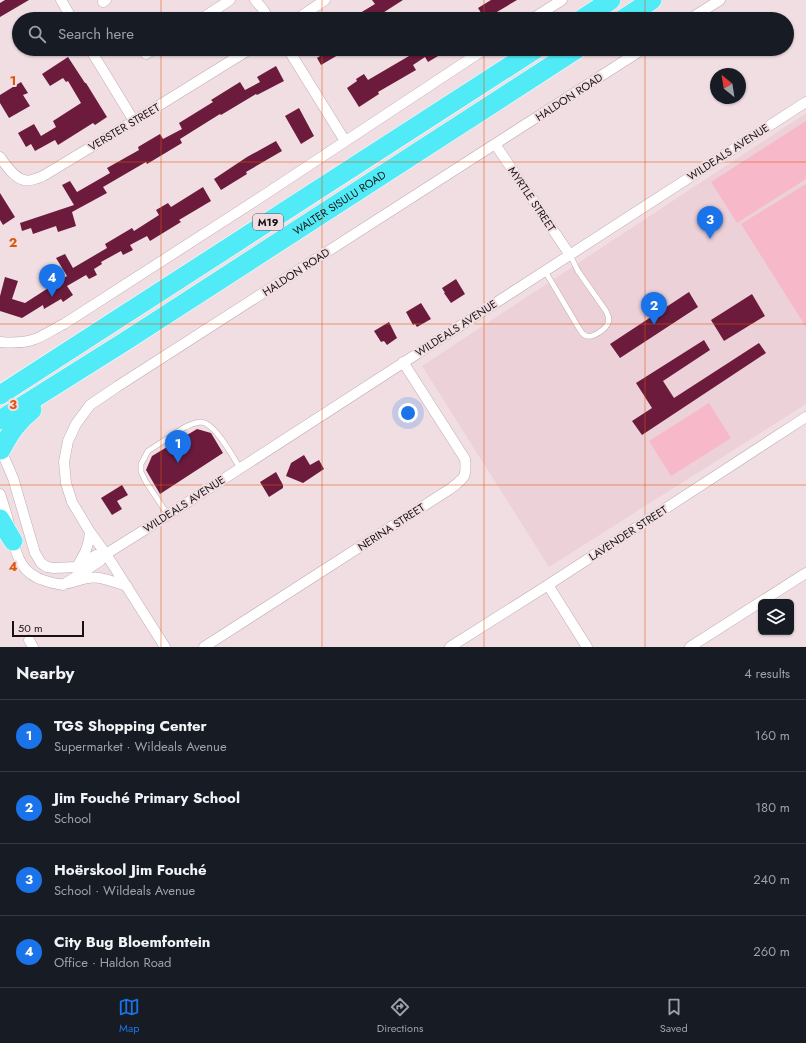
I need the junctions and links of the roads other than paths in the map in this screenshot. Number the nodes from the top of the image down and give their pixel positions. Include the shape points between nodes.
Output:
1 (61, 0) edge
2 (230, 0) edge
3 (254, 0) edge
4 (325, 0) edge
5 (562, 0) edge
6 (611, 0) edge
7 (652, 0) edge
8 (720, 0) edge
9 (68, 12) edge
10 (212, 12) edge
11 (265, 12) edge
12 (307, 12) edge
13 (543, 12) edge
14 (593, 12) edge
15 (634, 12) edge
16 (701, 12) edge
17 (94, 56) edge
18 (239, 56) edge
19 (292, 56) edge
20 (474, 56) edge
21 (525, 56) edge
22 (565, 56) edge
23 (632, 56) edge
24 (806, 102) edge
25 (134, 121) junction
26 (345, 141) junction
27 (495, 144) junction
28 (0, 157) edge
29 (570, 255) junction
30 (544, 271) junction
31 (0, 342) edge
32 (124, 342) junction
33 (403, 362) junction
34 (3, 391) edge
35 (806, 417) edge
36 (0, 420) edge
37 (1, 449) edge
38 (240, 468) junction
39 (0, 494) edge
40 (168, 515) junction
41 (0, 518) edge
42 (90, 532) junction
43 (12, 540) junction
44 (106, 554) junction
45 (77, 567) junction
46 (806, 573) edge
47 (63, 584) junction
48 (548, 585) junction
49 (126, 586) junction
50 (165, 647) edge
51 (204, 647) edge
52 (450, 647) edge
53 (587, 647) edge
54 (690, 647) edge

1 - 9 street
2 - 10 street
3 - 11 street
4 - 12 street
5 - 13 street
6 - 14 highway
7 - 15 highway
8 - 16 street
17 - 25 street
18 - 25 street, VERSTER STREET
19 - 26 street
20 - 26 street
21 - 34 highway, WALTER SISULU ROAD / M19
22 - 32 highway, WALTER SISULU ROAD / M19
23 - 27 street, HALDON ROAD
24 - 29 street, WILDEALS AVENUE
25 - 28 street, VERSTER STREET via 43,176 32,180 24,181 16,176
26 - 31 street via 64,324 35,339
27 - 29 street, MYRTLE STREET
27 - 42 street, HALDON ROAD via 90,405 70,435 64,462 66,483 72,502
29 - 30 street, WILDEALS AVENUE
29 - 30 lane via 609,317 606,327 599,332 585,336
30 - 33 street, WILDEALS AVENUE
32 - 36 highway, WALTER SISULU ROAD / M19
32 - 37 highway via 30,412 9,434
33 - 38 street, WILDEALS AVENUE
33 - 51 street, NERINA STREET via 465,459 466,471 463,478 450,489
35 - 48 street, LAVENDER STREET
37 - 45 street via 18,492 40,563 54,568
38 - 40 street, WILDEALS AVENUE
38 - 40 lane via 220,437 202,422 185,427 148,451 141,472
39 - 43 street
40 - 44 street, WILDEALS AVENUE
41 - 43 highway
42 - 44 street, HALDON ROAD
42 - 45 street via 87,550
43 - 47 street via 16,554 30,574 51,583
44 - 45 street via 96,555
44 - 47 street via 100,561
44 - 49 street, HALDON ROAD
46 - 54 street
47 - 49 street via 88,577 106,579
48 - 52 street, LAVENDER STREET
48 - 53 street
49 - 50 street, HALDON ROAD

